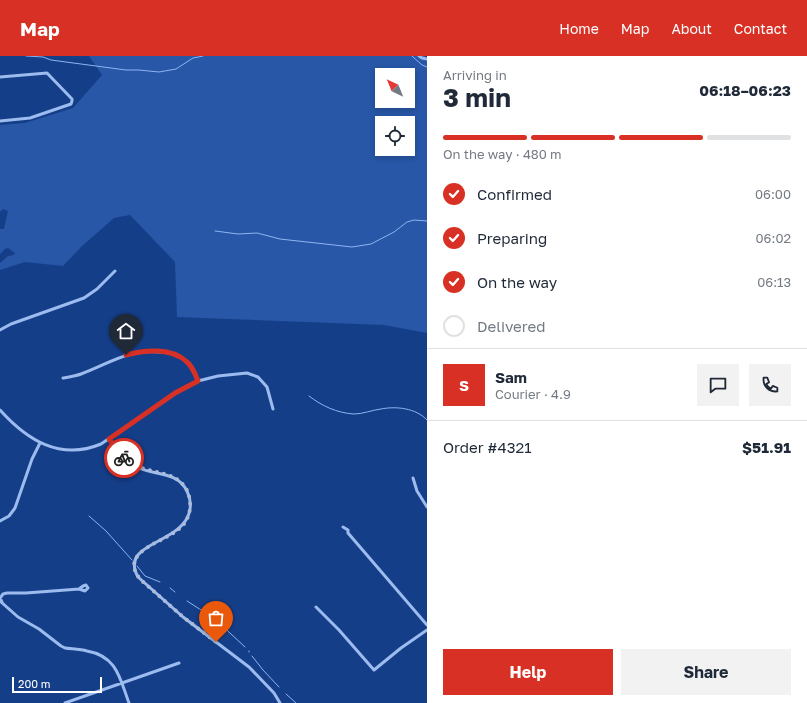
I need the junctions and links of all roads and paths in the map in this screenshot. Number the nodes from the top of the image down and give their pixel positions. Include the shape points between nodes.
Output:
1 (420, 57) edge
2 (427, 58) edge
3 (0, 76) edge
4 (0, 121) edge
5 (115, 271) dead end
6 (0, 330) edge
7 (63, 378) dead end
8 (198, 381) junction
9 (273, 409) dead end
10 (0, 410) edge
11 (109, 439) junction
12 (40, 443) junction
13 (413, 478) dead end
14 (427, 507) edge
15 (0, 521) edge
16 (343, 527) dead end
17 (79, 589) dead end
18 (2, 602) edge
19 (316, 607) dead end
20 (427, 625) edge
21 (427, 630) edge
22 (179, 663) dead end
23 (122, 684) junction
24 (65, 703) edge
25 (129, 703) edge
26 (280, 703) edge

1 - 2 street
3 - 4 street via 45,72 72,99 71,104 38,116
5 - 6 street via 84,298
7 - 8 street via 80,375 126,355 150,351 171,353 182,358 193,369
8 - 9 street via 218,376 254,375 267,387
8 - 11 street via 175,393
10 - 12 street
11 - 12 street via 95,446 75,450 58,449
11 - 26 street via 131,465 166,474 178,480 190,500 189,513 182,526 136,557 135,568 138,577 183,617 249,667
12 - 15 street via 15,508 9,516
13 - 14 street via 417,492
16 - 20 street
17 - 18 street via 7,593 0,598
18 - 23 street via 18,617 61,646 105,657 116,669
19 - 21 street via 374,670
22 - 23 street
23 - 24 street
23 - 25 street

